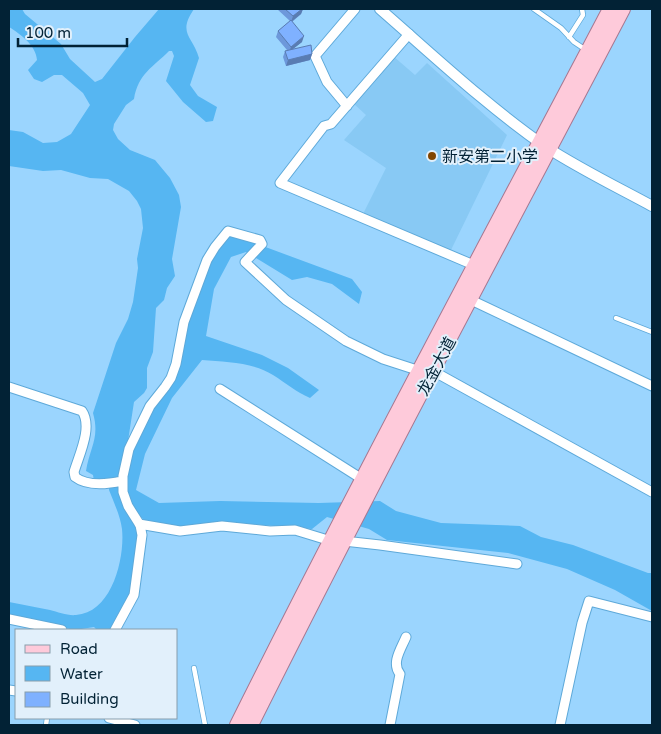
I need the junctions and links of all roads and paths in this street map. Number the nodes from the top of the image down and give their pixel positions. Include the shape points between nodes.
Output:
1 (355, 9) edge
2 (380, 9) edge
3 (534, 9) edge
4 (582, 9) edge
5 (610, 9) edge
6 (623, 9) edge
7 (409, 34) junction
8 (569, 37) junction
9 (587, 51) junction
10 (347, 106) junction
11 (545, 146) junction
12 (652, 206) edge
13 (476, 266) junction
14 (471, 300) junction
15 (616, 318) dead end
16 (652, 332) edge
17 (426, 371) junction
18 (652, 386) edge
19 (9, 387) edge
20 (220, 389) dead end
21 (362, 478) junction
22 (122, 481) junction
23 (652, 492) edge
24 (359, 498) junction
25 (139, 524) junction
26 (340, 536) junction
27 (517, 564) dead end
28 (652, 617) edge
29 (9, 619) edge
30 (57, 629) edge
31 (116, 629) edge
32 (406, 637) dead end
33 (194, 668) dead end
34 (113, 719) edge
35 (136, 725) edge
36 (205, 725) edge
37 (237, 725) edge
38 (251, 725) edge
39 (390, 725) edge
40 (560, 725) edge

1 - 10 street via 315,56 327,82
2 - 7 street
3 - 8 lane
4 - 8 lane via 583,15
5 - 9 main road, 龙金大道
6 - 11 main road, 龙金大道
7 - 10 street
7 - 11 street via 488,103
8 - 9 lane
9 - 11 main road, 龙金大道
10 - 13 street via 332,124 324,126 280,183
11 - 12 street
11 - 13 main road, 龙金大道
11 - 14 main road, 龙金大道
13 - 17 main road, 龙金大道
14 - 17 main road, 龙金大道
14 - 18 street
15 - 16 lane
17 - 21 main road, 龙金大道
17 - 22 street via 358,348 286,300 245,262 262,244 260,240 228,231 207,260 184,322 176,364 132,441
17 - 23 street
17 - 24 main road, 龙金大道
19 - 22 street via 82,412 86,418 86,430 75,477 97,484
20 - 21 street
21 - 24 main road, 龙金大道
22 - 25 street via 124,497
24 - 26 main road, 龙金大道
25 - 26 street via 180,531 222,526
25 - 31 street via 142,535 134,596
26 - 27 street via 380,545
26 - 37 main road, 龙金大道
26 - 38 main road, 龙金大道
28 - 40 street via 589,602
29 - 30 street
32 - 39 street via 396,662 400,674
33 - 36 lane
34 - 35 street

